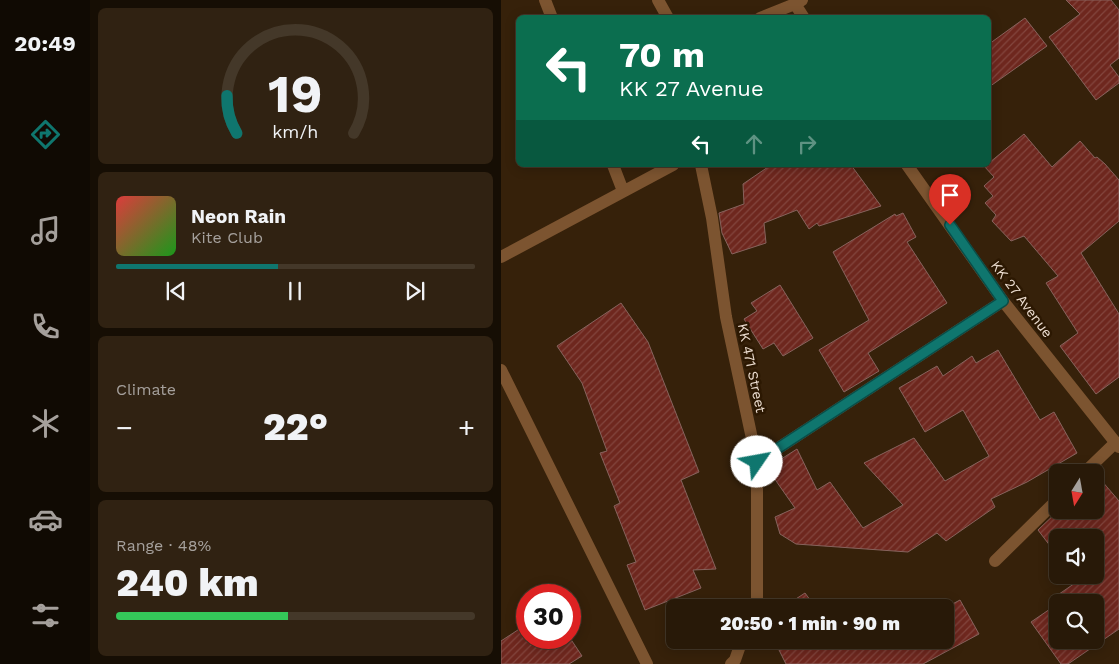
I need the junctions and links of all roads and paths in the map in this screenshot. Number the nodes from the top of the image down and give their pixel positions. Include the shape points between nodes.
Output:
1 (545, 0) edge
2 (658, 0) edge
3 (799, 2) edge
4 (551, 15) edge
5 (666, 15) edge
6 (766, 15) edge
7 (803, 15) edge
8 (614, 167) edge
9 (669, 167) edge
10 (701, 167) edge
11 (908, 167) edge
12 (623, 191) junction
13 (501, 257) edge
14 (1003, 301) junction
15 (501, 370) edge
16 (1117, 445) edge
17 (757, 462) junction
18 (1094, 464) edge
19 (1049, 508) edge
20 (995, 561) dead end
21 (757, 599) edge
22 (739, 649) edge
23 (647, 664) edge
24 (731, 664) edge

1 - 4 street
2 - 5 street
3 - 6 street
3 - 7 street
8 - 12 street
9 - 12 street
10 - 17 street, KK 471 Street via 726,317
11 - 14 street, KK 27 Avenue
12 - 13 street
14 - 16 street, KK 27 Avenue
14 - 17 street
15 - 23 street
16 - 18 street
17 - 21 street, KK 471 Street
19 - 20 street
22 - 24 street

